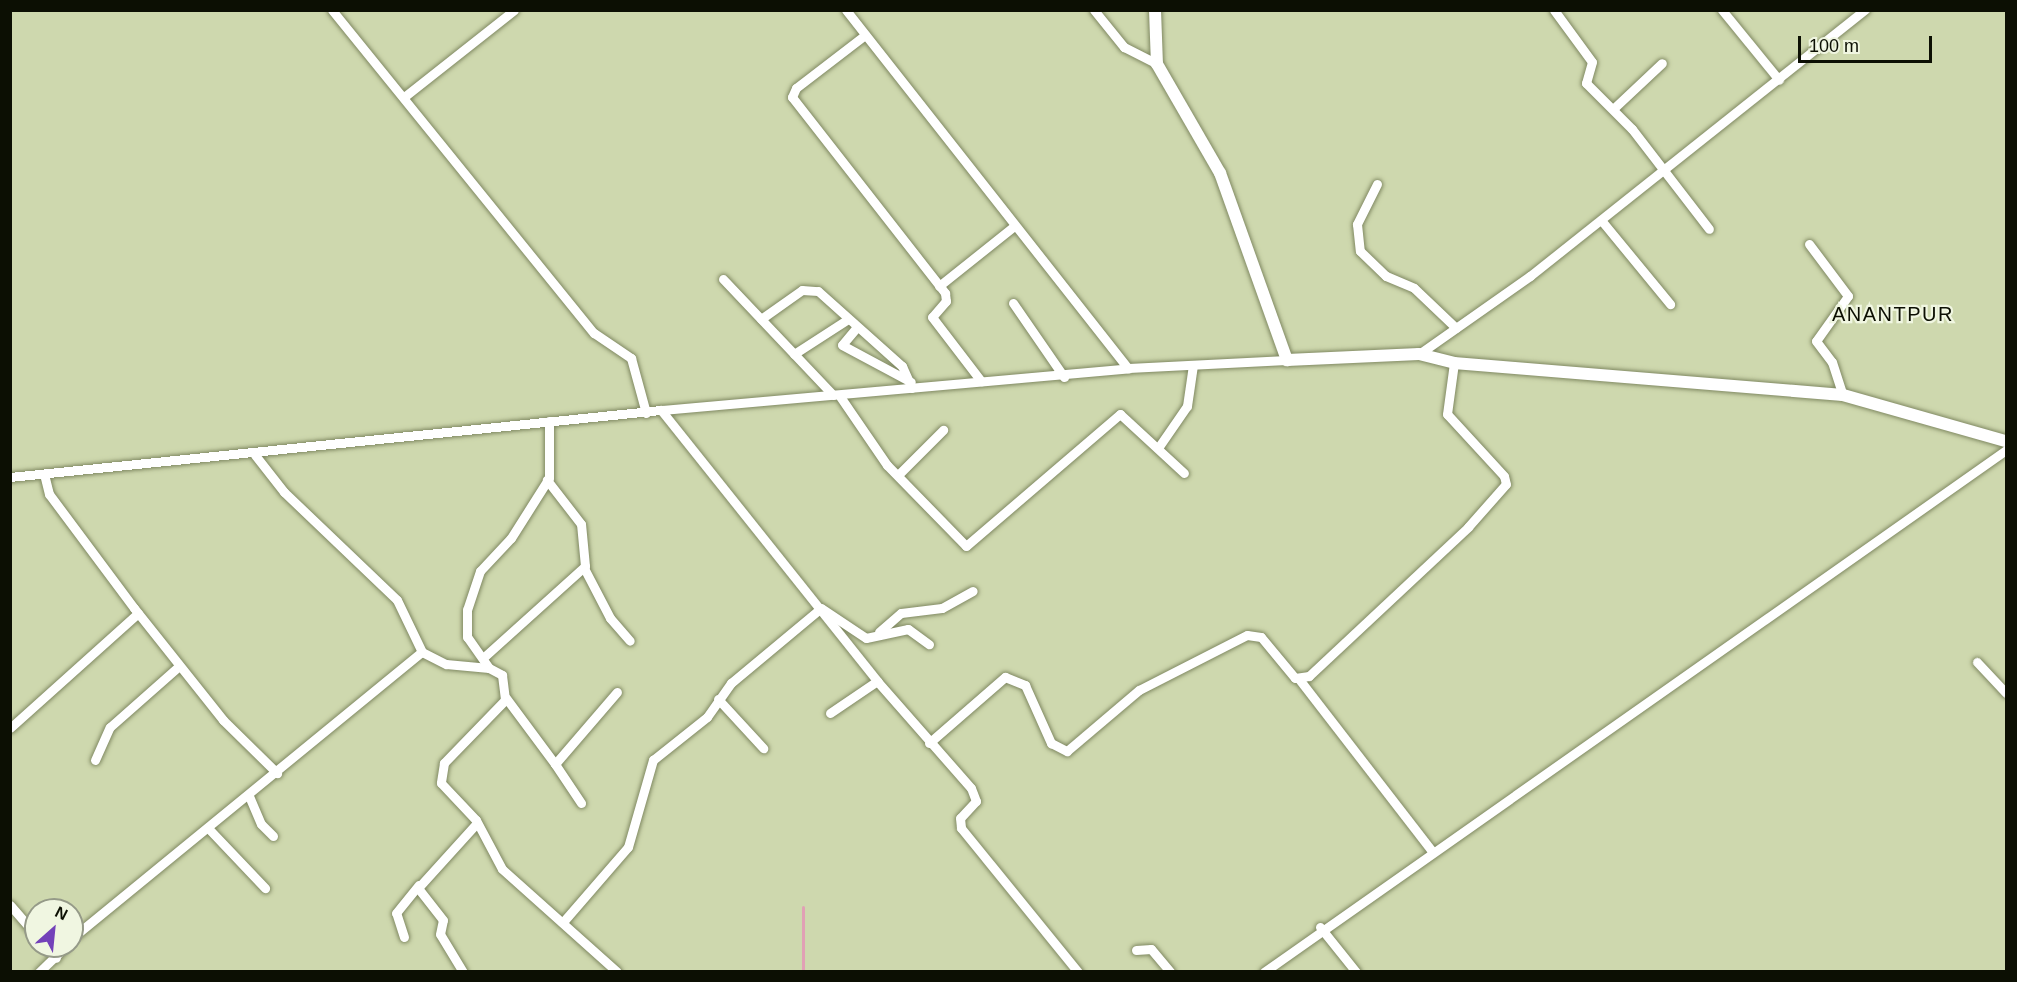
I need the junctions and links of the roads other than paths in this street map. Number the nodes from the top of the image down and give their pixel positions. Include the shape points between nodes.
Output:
1 (332, 10) edge
2 (514, 10) edge
3 (846, 10) edge
4 (1094, 10) edge
5 (1155, 10) edge
6 (1554, 10) edge
7 (1722, 10) edge
8 (1864, 10) edge
9 (865, 35) junction
10 (1662, 63) dead end
11 (1157, 64) junction
12 (1779, 80) junction
13 (404, 97) junction
14 (1613, 109) junction
15 (1663, 166) junction
16 (1377, 184) dead end
17 (1601, 220) junction
18 (1014, 227) junction
19 (1709, 229) dead end
20 (1809, 244) dead end
21 (723, 279) dead end
22 (939, 286) junction
23 (1013, 303) dead end
24 (1671, 304) dead end
25 (848, 318) junction
26 (761, 319) junction
27 (857, 327) junction
28 (1456, 328) junction
29 (794, 354) junction
30 (1419, 354) junction
31 (1287, 360) junction
32 (1454, 363) junction
33 (1193, 365) junction
34 (1128, 368) junction
35 (1064, 377) junction
36 (981, 381) junction
37 (911, 385) junction
38 (836, 395) junction
39 (1843, 395) junction
40 (661, 410) junction
41 (646, 413) junction
42 (549, 422) junction
43 (943, 430) dead end
44 (2007, 441) edge
45 (1158, 448) junction
46 (2007, 450) edge
47 (255, 455) junction
48 (1184, 473) dead end
49 (44, 474) junction
50 (898, 475) junction
51 (10, 477) edge
52 (547, 480) junction
53 (584, 568) junction
54 (973, 591) dead end
55 (821, 608) junction
56 (138, 613) junction
57 (879, 632) junction
58 (630, 641) dead end
59 (929, 644) dead end
60 (422, 652) junction
61 (484, 657) junction
62 (1977, 662) dead end
63 (179, 666) junction
64 (489, 668) junction
65 (1299, 679) junction
66 (877, 681) junction
67 (617, 692) dead end
68 (2007, 693) edge
69 (506, 698) junction
70 (718, 699) junction
71 (830, 713) dead end
72 (10, 728) edge
73 (928, 743) junction
74 (763, 748) dead end
75 (95, 760) dead end
76 (555, 764) junction
77 (277, 773) junction
78 (249, 796) junction
79 (581, 803) dead end
80 (476, 824) junction
81 (208, 828) junction
82 (273, 836) dead end
83 (1431, 850) junction
84 (419, 885) junction
85 (265, 888) dead end
86 (10, 905) edge
87 (24, 921) edge
88 (563, 922) junction
89 (1320, 927) junction
90 (84, 928) edge
91 (404, 937) dead end
92 (1136, 950) dead end
93 (56, 958) edge
94 (39, 972) edge
95 (463, 972) edge
96 (617, 972) edge
97 (1078, 972) edge
98 (1170, 972) edge
99 (1264, 972) edge
100 (1356, 972) edge

1 - 13 street
2 - 13 street
3 - 9 street
4 - 11 street via 1124,47
5 - 11 street
6 - 14 street via 1592,63 1586,83
7 - 12 street
8 - 12 street
9 - 18 street
9 - 22 street via 796,88 792,97
10 - 14 street
11 - 31 street via 1220,173
12 - 15 street
13 - 41 street via 594,333 631,358
14 - 15 street
15 - 17 street
15 - 19 street
16 - 28 street via 1357,225 1359,251 1386,276 1414,288
17 - 24 street
17 - 28 street
18 - 22 street
18 - 34 street
20 - 39 street via 1848,296 1816,341 1832,362
21 - 26 street
22 - 36 street via 947,297 932,317
23 - 35 street
25 - 26 street via 807,288
25 - 27 street
25 - 29 street
26 - 29 street
27 - 37 street via 902,366
27 - 37 street via 842,345
28 - 30 street
29 - 38 street
30 - 31 street
30 - 32 street
31 - 33 street
32 - 39 street
32 - 65 street via 1447,414 1504,476 1506,484 1370,622
33 - 34 street
33 - 45 street via 1187,406
34 - 35 street
35 - 36 street
36 - 37 street
37 - 38 street
38 - 40 street
38 - 50 street
39 - 44 street
40 - 41 street
40 - 55 street
41 - 42 street
42 - 47 street
42 - 52 street
43 - 50 street
45 - 48 street
45 - 50 street via 1128,417 1116,416 966,546
46 - 83 street
47 - 49 street
47 - 60 street via 284,492 397,600
49 - 51 street
49 - 56 street via 49,494
52 - 53 street via 581,524
52 - 61 street via 515,532 475,580 465,630
53 - 58 street via 610,618
53 - 61 street
54 - 57 street via 942,608 901,614
55 - 57 street via 866,638
55 - 66 street
55 - 70 street
56 - 63 street
56 - 72 street
57 - 59 street via 908,629
60 - 64 street via 446,664
60 - 77 street
61 - 64 street
62 - 68 street
63 - 75 street via 110,726
63 - 77 street via 223,720
64 - 69 street via 505,679
65 - 73 street via 1261,638 1247,635 1139,690 1067,752 1051,743 1029,691 1013,677 997,681
65 - 83 street
66 - 71 street
66 - 73 street
67 - 76 street
69 - 76 street
69 - 80 street via 440,772 446,790
70 - 74 street
70 - 88 street via 706,717 653,760 628,847
73 - 97 street via 975,794 976,801 960,818 961,828
76 - 79 street
77 - 78 street
78 - 81 street
78 - 82 street via 261,824
80 - 84 street
80 - 88 street via 502,869 553,920
81 - 85 street
81 - 90 street
83 - 89 street
84 - 91 street via 396,913
84 - 95 street via 443,920 440,934
86 - 87 street
88 - 96 street
89 - 99 street
89 - 100 street
92 - 98 street via 1151,949
93 - 94 street

